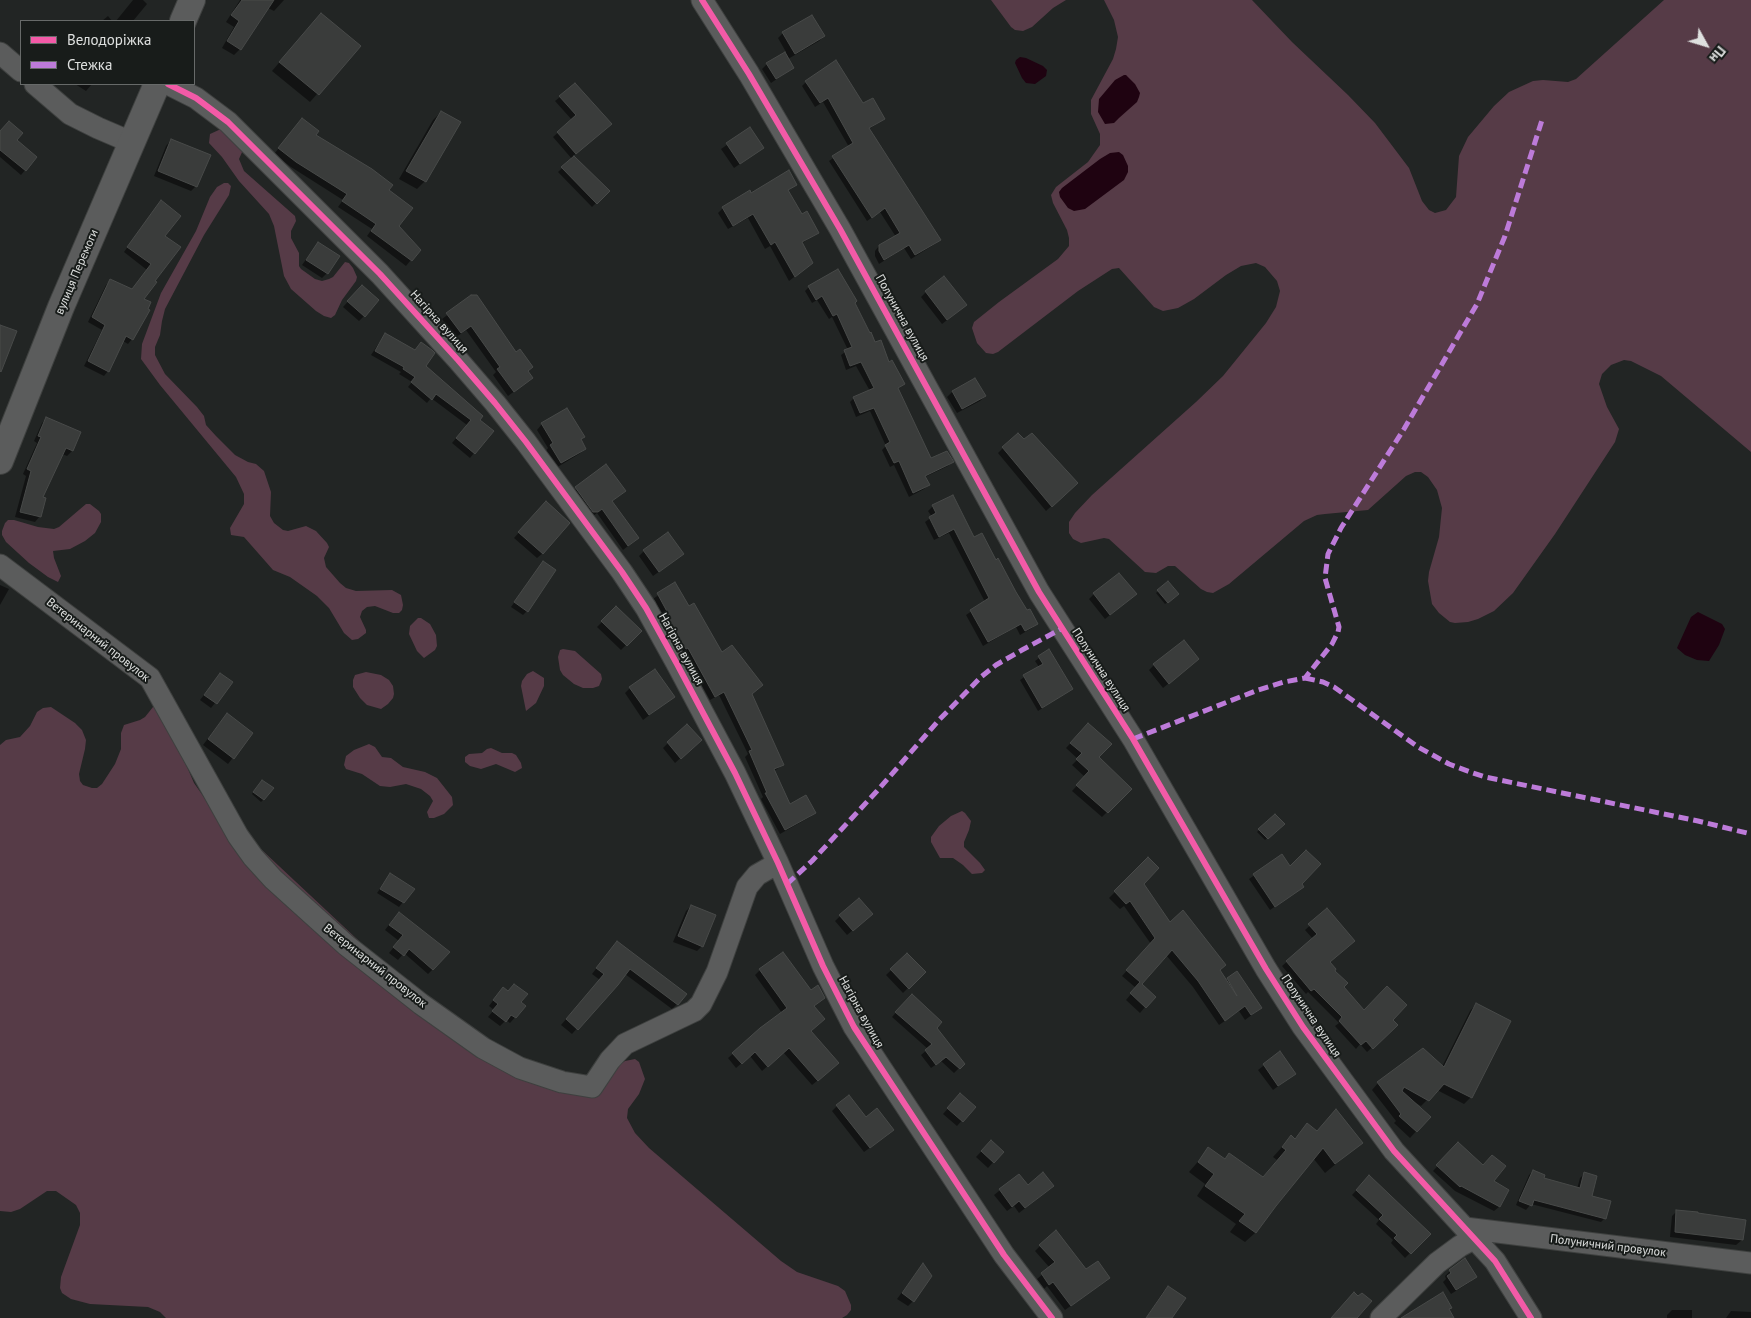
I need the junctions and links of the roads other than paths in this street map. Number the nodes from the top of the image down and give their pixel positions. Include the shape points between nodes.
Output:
1 (192, 0) edge
2 (702, 0) edge
3 (183, 20) edge
4 (0, 53) edge
5 (20, 71) edge
6 (36, 85) edge
7 (157, 85) edge
8 (170, 85) edge
9 (133, 143) junction
10 (0, 461) edge
11 (0, 565) edge
12 (778, 863) junction
13 (1470, 1233) junction
14 (1751, 1263) edge
15 (1052, 1318) edge
16 (1381, 1318) edge
17 (1531, 1318) edge

1 - 3 street
2 - 13 street, Полунична вулиця via 840,229 1043,599 1133,739 1266,969 1303,1027 1394,1151
4 - 5 street
6 - 9 street via 70,114
7 - 9 street, вулиця Перемоги
8 - 12 street, Нагірна вулиця via 219,114 380,274 526,442 646,608 731,765
9 - 10 street, вулиця Перемоги via 61,307
11 - 12 street, Ветеринарний провулок via 150,678 238,836 273,879 346,945 421,1004 482,1048 520,1068 562,1082 592,1087 625,1044 694,1011 717,972 748,887 758,875
12 - 15 street, Нагірна вулиця via 854,1027 1004,1255
13 - 14 street, Полуничний провулок
13 - 16 street
13 - 17 street, Полунична вулиця via 1502,1270

